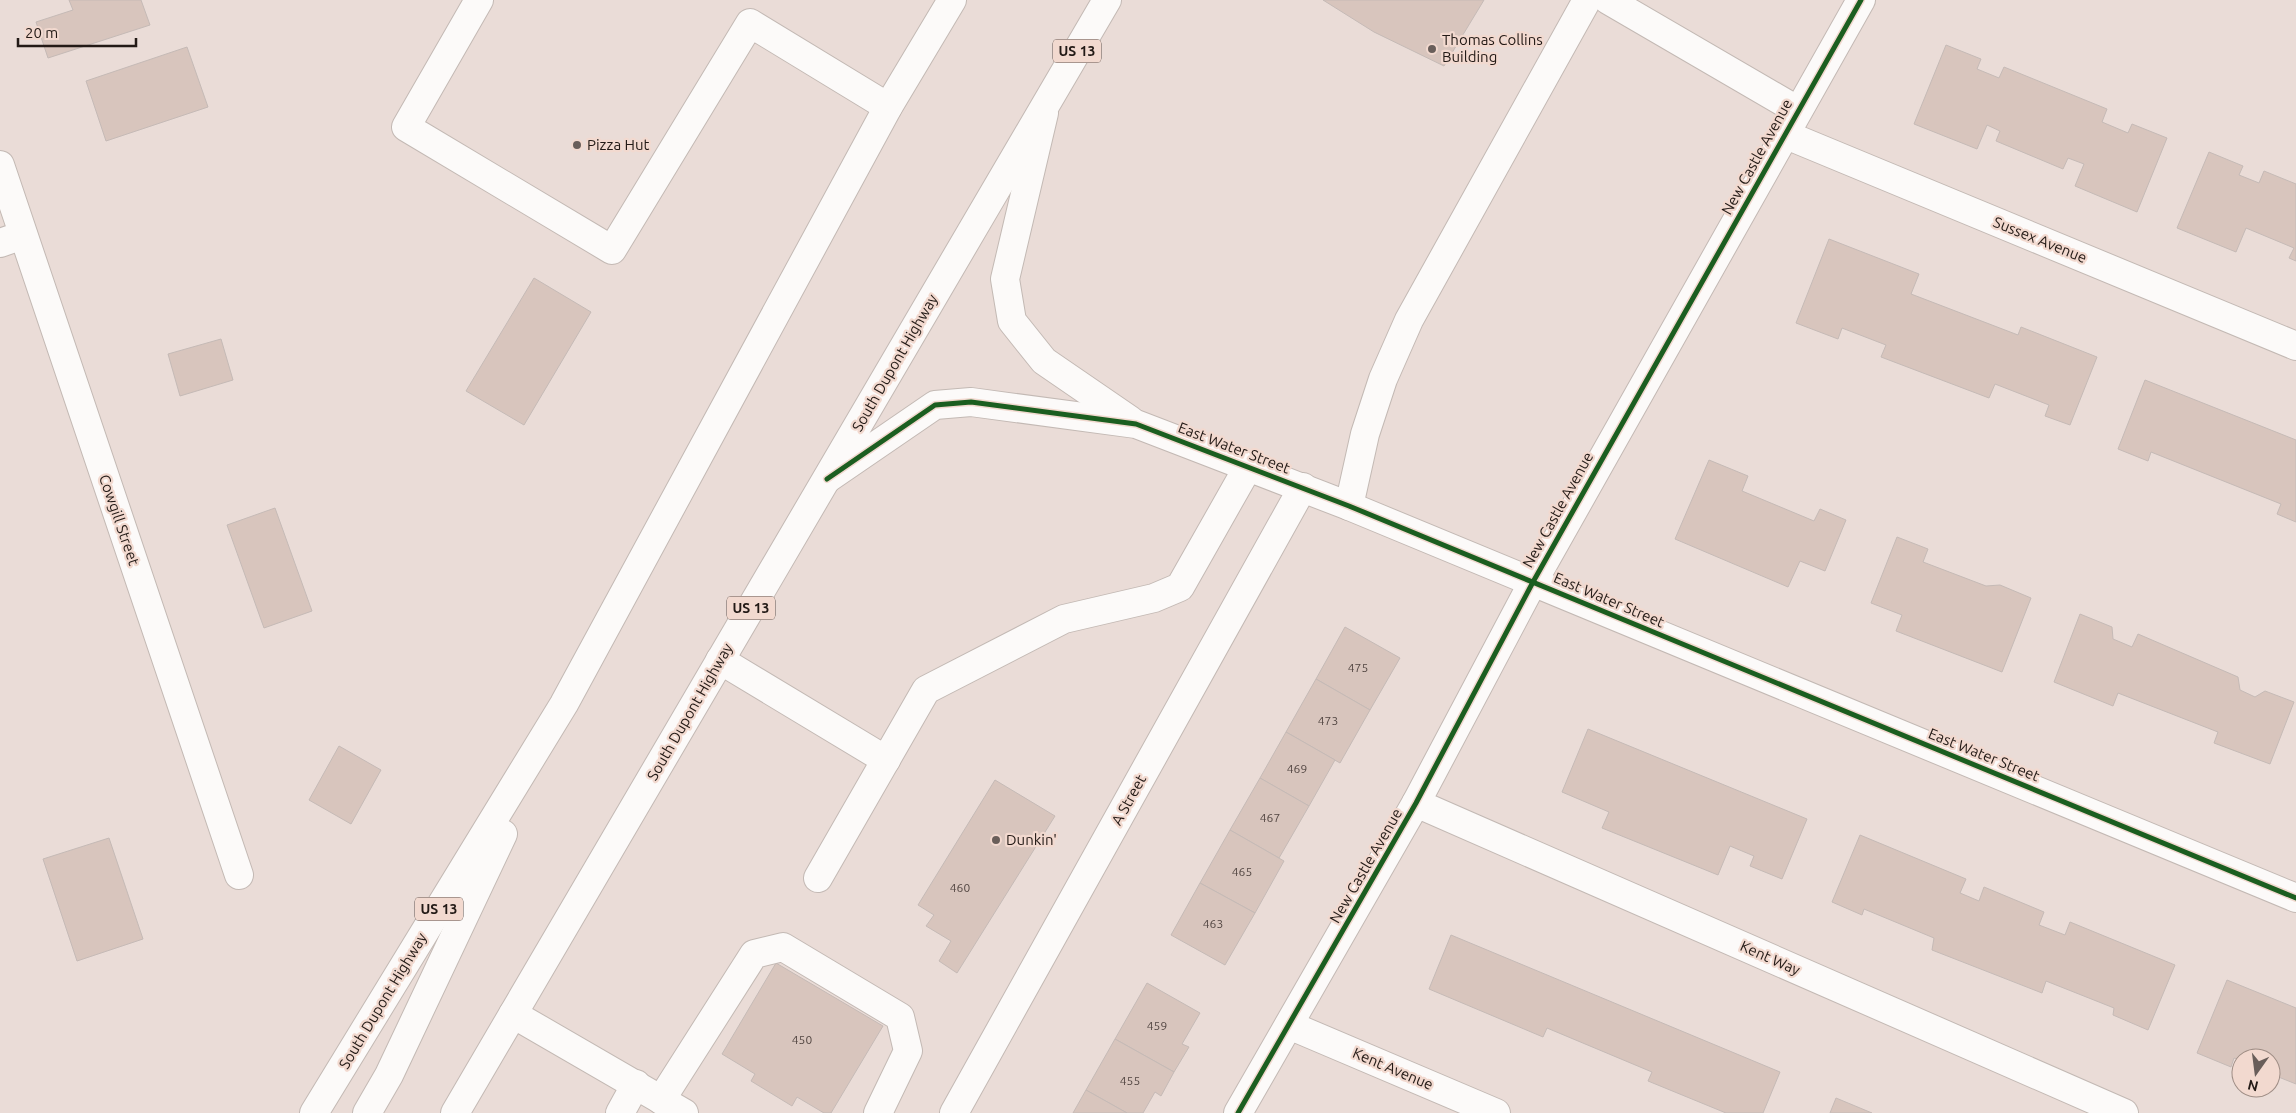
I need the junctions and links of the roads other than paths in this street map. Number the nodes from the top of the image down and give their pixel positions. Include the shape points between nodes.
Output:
1 (479, 0) edge
2 (952, 0) edge
3 (1107, 0) edge
4 (1588, 0) edge
5 (1608, 0) edge
6 (1860, 0) edge
7 (1047, 103) junction
8 (888, 107) junction
9 (1797, 110) junction
10 (1784, 134) junction
11 (0, 165) edge
12 (12, 239) edge
13 (2296, 346) edge
14 (1136, 424) junction
15 (1248, 467) junction
16 (827, 479) junction
17 (1303, 488) junction
18 (1349, 506) junction
19 (1533, 582) junction
20 (720, 660) junction
21 (564, 704) junction
22 (886, 760) junction
23 (1416, 804) junction
24 (238, 875) dead end
25 (818, 878) dead end
26 (2296, 898) edge
27 (513, 1014) junction
28 (1290, 1025) junction
29 (636, 1084) junction
30 (672, 1106) edge
31 (314, 1113) edge
32 (367, 1113) edge
33 (455, 1113) edge
34 (620, 1113) edge
35 (878, 1113) edge
36 (954, 1113) edge
37 (1238, 1113) edge
38 (1496, 1113) edge
39 (2124, 1113) edge

1 - 8 main road via 406,127 612,250 750,23
2 - 8 main road, South Dupont Highway / US 13
3 - 7 main road, South Dupont Highway / US 13
4 - 18 main road via 1409,320 1383,379 1365,434
5 - 9 main road
6 - 9 main road, New Castle Avenue
7 - 14 main road, East Water Street via 1005,280 1012,321 1044,361
7 - 16 main road, South Dupont Highway / US 13
8 - 21 main road, South Dupont Highway / US 13
9 - 10 main road, New Castle Avenue
10 - 13 main road, Sussex Avenue
10 - 19 main road, New Castle Avenue
11 - 12 main road, Cowgill Street
12 - 24 main road, Cowgill Street
14 - 15 main road, East Water Street
14 - 16 main road, East Water Street via 971,402 935,405
15 - 17 main road, East Water Street
15 - 22 main road via 1180,587 1154,598 1064,619 926,690
16 - 20 main road, South Dupont Highway / US 13
17 - 18 main road, East Water Street
17 - 36 main road, A Street
18 - 19 main road, East Water Street
19 - 23 main road, New Castle Avenue
19 - 26 main road, East Water Street
20 - 22 main road
20 - 27 main road, South Dupont Highway / US 13
21 - 31 main road, South Dupont Highway / US 13
21 - 32 main road via 389,1075
22 - 25 main road
23 - 28 main road, New Castle Avenue
23 - 39 main road, Kent Way
27 - 29 main road
27 - 33 main road, South Dupont Highway / US 13
28 - 37 main road, New Castle Avenue
28 - 38 main road, Kent Avenue
29 - 30 main road
29 - 34 main road
30 - 35 main road via 754,954 783,947 900,1017 908,1051

